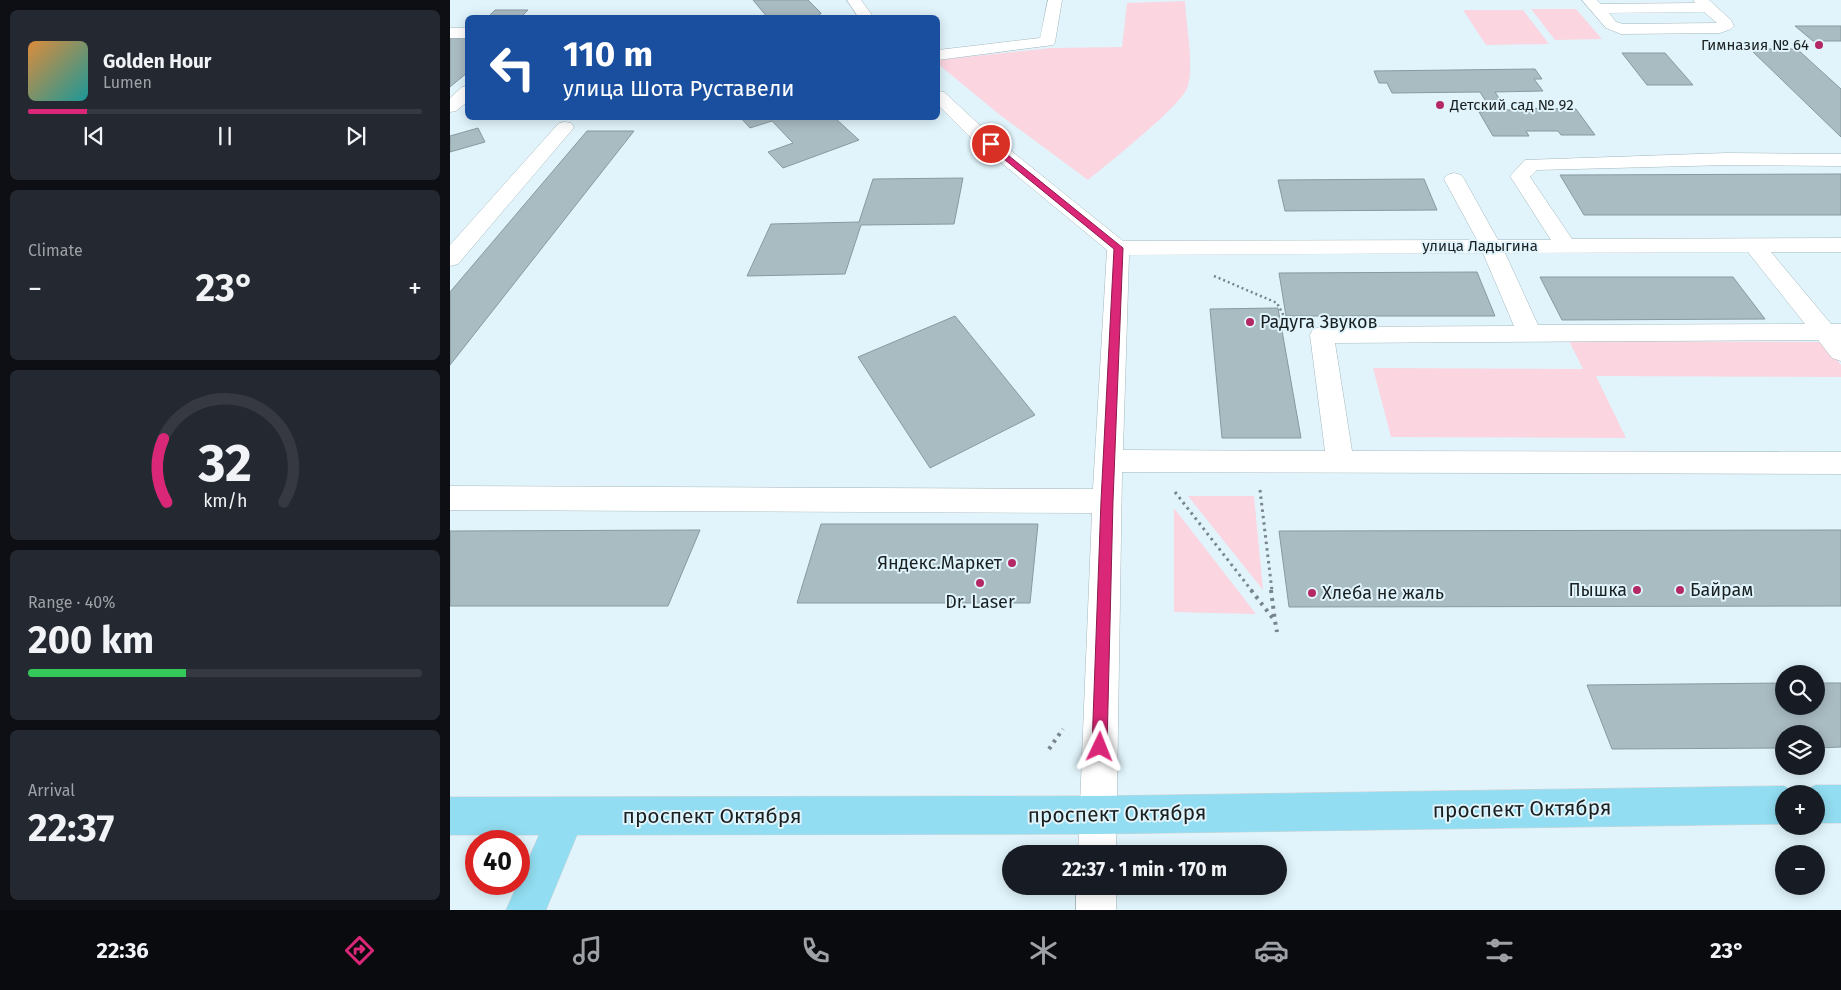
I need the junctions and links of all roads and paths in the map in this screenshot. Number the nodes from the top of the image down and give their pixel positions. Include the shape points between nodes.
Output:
1 (854, 0) edge
2 (1055, 0) edge
3 (1593, 4) edge
4 (1704, 4) edge
5 (865, 15) edge
6 (450, 33) edge
7 (465, 33) edge
8 (940, 55) edge
9 (465, 94) edge
10 (940, 98) edge
11 (450, 107) edge
12 (565, 127) dead end
13 (1841, 160) edge
14 (1454, 179) dead end
15 (1754, 245) junction
16 (1841, 245) edge
17 (1491, 246) junction
18 (1566, 246) junction
19 (1118, 248) junction
20 (450, 259) edge
21 (1213, 275) dead end
22 (1833, 332) edge
23 (1530, 334) junction
24 (1322, 335) junction
25 (1841, 352) edge
26 (1109, 461) junction
27 (1150, 461) junction
28 (1257, 461) junction
29 (1340, 462) junction
30 (1841, 463) edge
31 (450, 498) edge
32 (1107, 501) junction
33 (1275, 622) junction
34 (1277, 632) dead end
35 (1825, 804) edge
36 (1841, 804) edge
37 (1775, 805) edge
38 (1097, 815) junction
39 (450, 816) edge
40 (566, 816) junction
41 (1097, 845) edge
42 (1096, 895) edge
43 (526, 910) edge
44 (1096, 910) edge

1 - 5 street
2 - 8 street via 1047,42
3 - 4 street
3 - 4 street via 1611,25 1621,29 1726,26
6 - 7 street
9 - 11 street
10 - 19 street via 977,133
12 - 20 street
13 - 18 street via 1532,164 1520,176
14 - 17 street
15 - 16 street, улица Ладыгина
15 - 18 street, улица Ладыгина
15 - 22 street
17 - 18 street, улица Ладыгина
17 - 19 street, улица Ладыгина
17 - 23 street
19 - 26 street
21 - 24 path via 1276,303 1286,320
22 - 23 street
22 - 25 street
23 - 24 street
24 - 29 street
26 - 27 street
26 - 32 street
27 - 28 street
27 - 33 path
28 - 29 street
28 - 33 path
29 - 30 street
31 - 32 street
32 - 38 street
33 - 34 path
35 - 36 main road
37 - 38 main road, проспект Октября
38 - 40 main road, проспект Октября
38 - 41 street
39 - 40 main road, проспект Октября
40 - 43 main road
42 - 44 street

